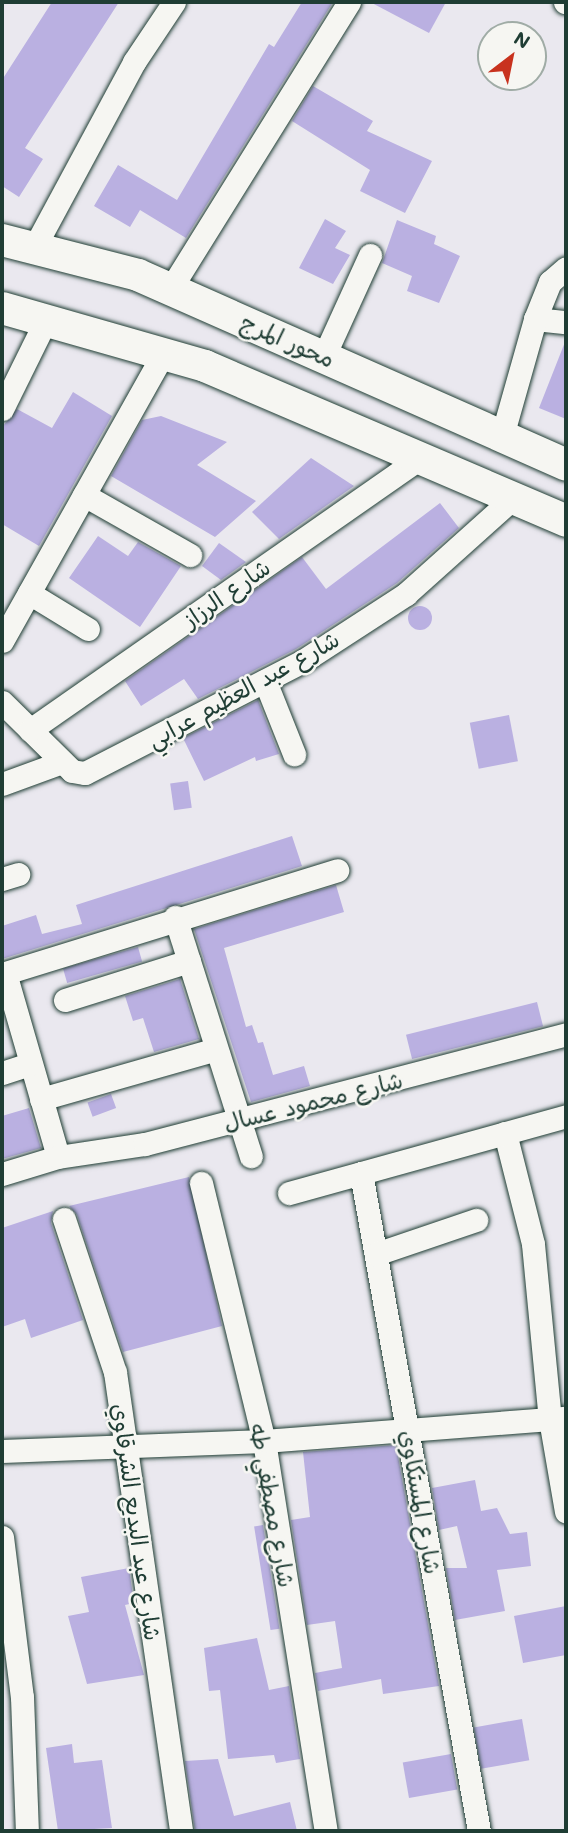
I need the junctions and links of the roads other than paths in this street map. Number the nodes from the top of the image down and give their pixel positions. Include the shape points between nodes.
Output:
1 (174, 2) edge
2 (349, 2) edge
3 (2, 240) edge
4 (35, 246) junction
5 (370, 255) dead end
6 (566, 268) edge
7 (171, 288) junction
8 (2, 308) edge
9 (47, 318) junction
10 (536, 319) junction
11 (566, 322) edge
12 (164, 352) junction
13 (324, 356) junction
14 (2, 409) edge
15 (502, 436) junction
16 (421, 457) junction
17 (566, 465) edge
18 (84, 495) junction
19 (513, 498) junction
20 (566, 523) edge
21 (190, 555) dead end
22 (29, 593) junction
23 (89, 629) dead end
24 (2, 641) edge
25 (265, 681) junction
26 (2, 702) edge
27 (30, 730) junction
28 (294, 754) dead end
29 (62, 762) junction
30 (2, 784) edge
31 (337, 870) dead end
32 (175, 917) junction
33 (189, 961) junction
34 (4, 973) edge
35 (65, 1000) dead end
36 (566, 1034) edge
37 (216, 1049) junction
38 (30, 1064) junction
39 (2, 1073) edge
40 (41, 1099) junction
41 (566, 1116) edge
42 (240, 1118) junction
43 (505, 1133) junction
44 (251, 1156) dead end
45 (58, 1157) junction
46 (361, 1173) junction
47 (2, 1174) edge
48 (201, 1183) dead end
49 (289, 1193) dead end
50 (64, 1219) dead end
51 (476, 1220) dead end
52 (376, 1254) junction
53 (558, 1419) edge
54 (408, 1430) junction
55 (264, 1441) junction
56 (124, 1447) junction
57 (2, 1451) edge
58 (566, 1512) edge
59 (2, 1537) edge
60 (27, 1831) edge
61 (181, 1831) edge
62 (326, 1831) edge
63 (479, 1831) edge

1 - 4 street via 134,62
2 - 7 street
3 - 4 main road, محور المرج
4 - 7 main road, محور المرج
5 - 13 street
6 - 10 street via 550,282
7 - 13 main road, محور المرج
8 - 9 main road
9 - 12 main road
9 - 14 street
10 - 11 street
10 - 15 street
12 - 16 main road
12 - 18 street
13 - 15 main road, محور المرج
15 - 17 main road, محور المرج
16 - 19 main road
16 - 27 street, شارع الرزاز
18 - 21 street
18 - 22 street
19 - 20 main road
19 - 25 street, شارع عبد العظيم عرابي via 406,594
22 - 23 street
22 - 24 street
25 - 28 street
25 - 29 street, شارع عبد العظيم عرابي via 85,773
26 - 27 street
27 - 29 street
29 - 30 street
31 - 32 street
32 - 33 street
32 - 34 street
33 - 35 street
33 - 37 street
34 - 38 street
36 - 42 street, شارع محمود عسال
37 - 40 street
37 - 42 street
38 - 39 street
38 - 40 street
40 - 45 street
41 - 43 street
42 - 44 street
42 - 45 street, شارع محمود عسال via 114,1151
43 - 46 street
43 - 53 street via 533,1244
45 - 47 street, شارع محمود عسال
46 - 49 street
46 - 52 street, شارع المستكاوي
48 - 55 street, شارع مصطفي طه
50 - 56 street, شارع عبد البديع الشرقاوي via 115,1372
51 - 52 street
52 - 54 street, شارع المستكاوي
53 - 54 street
53 - 58 street
54 - 55 street
54 - 63 street, شارع المستكاوي
55 - 56 street
55 - 62 street, شارع مصطفي طه
56 - 57 street
56 - 61 street, شارع عبد البديع الشرقاوي
59 - 60 street via 22,1696

